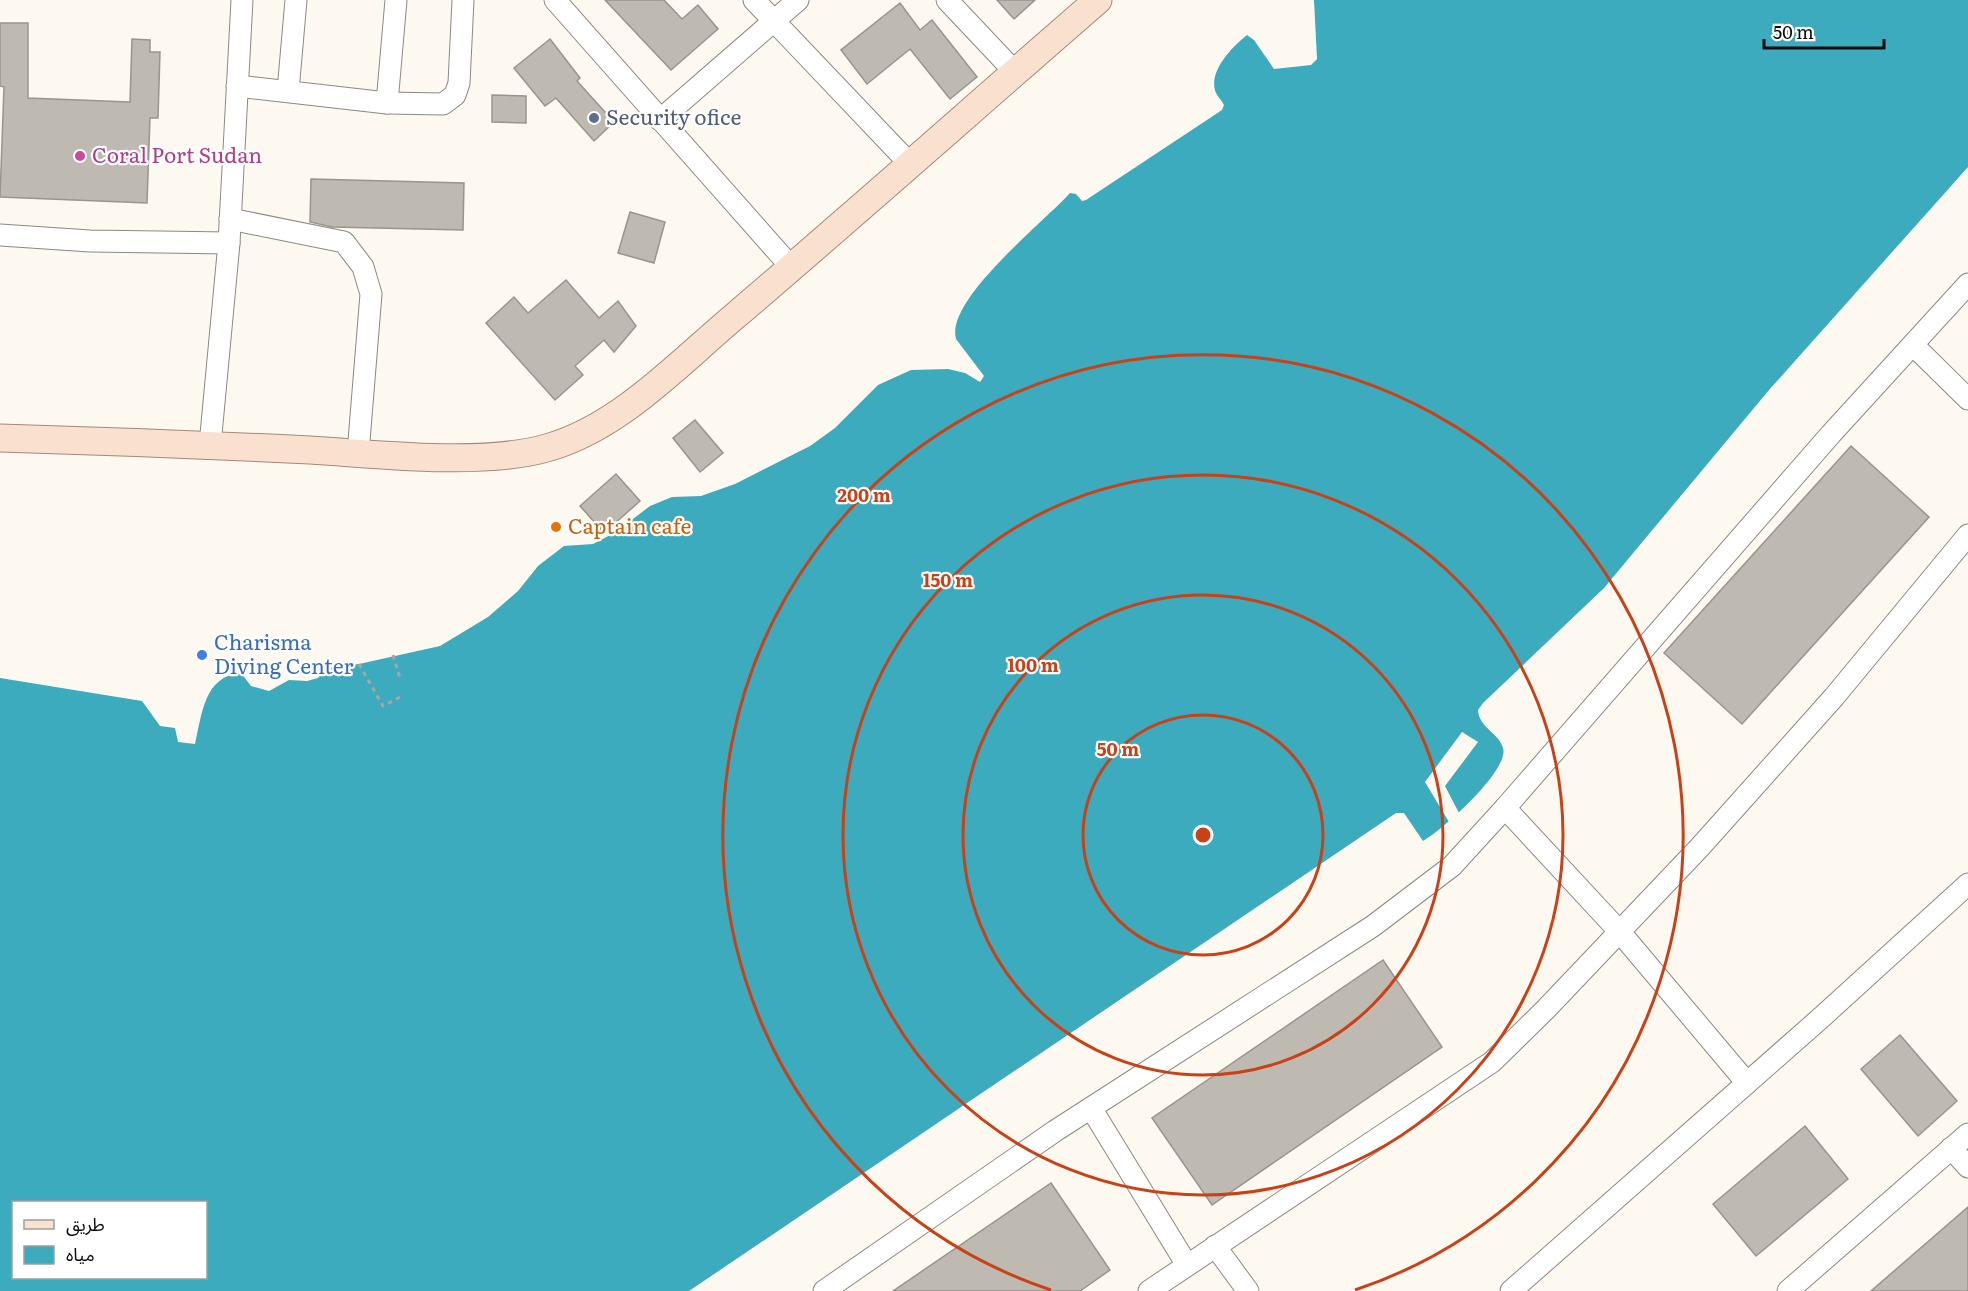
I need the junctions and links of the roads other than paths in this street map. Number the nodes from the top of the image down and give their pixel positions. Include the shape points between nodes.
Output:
1 (242, 0) edge
2 (296, 0) edge
3 (396, 0) edge
4 (463, 0) edge
5 (555, 0) edge
6 (754, 0) edge
7 (798, 0) edge
8 (947, 0) edge
9 (1098, 0) edge
10 (774, 22) junction
11 (1015, 72) junction
12 (237, 86) junction
13 (288, 91) junction
14 (387, 103) junction
15 (660, 120) junction
16 (910, 164) junction
17 (230, 219) junction
18 (0, 235) edge
19 (229, 243) junction
20 (792, 267) junction
21 (1968, 284) edge
22 (1913, 345) junction
23 (1968, 399) edge
24 (0, 438) edge
25 (210, 445) junction
26 (358, 453) junction
27 (1966, 539) edge
28 (1505, 808) junction
29 (1968, 884) edge
30 (1619, 932) junction
31 (1747, 1083) junction
32 (1091, 1107) junction
33 (1968, 1134) edge
34 (1952, 1148) junction
35 (1968, 1167) edge
36 (1215, 1246) junction
37 (1187, 1265) junction
38 (824, 1291) edge
39 (1149, 1291) edge
40 (1248, 1291) edge
41 (1511, 1291) edge
42 (1788, 1291) edge

1 - 12 street
2 - 13 street
3 - 14 street
4 - 14 street via 455,95 443,104
5 - 15 street
6 - 10 street
7 - 10 street
8 - 11 street
9 - 11 main road
10 - 15 street
10 - 16 street
11 - 16 main road
12 - 13 street
12 - 17 street
13 - 14 street
15 - 20 street
16 - 20 main road
17 - 19 street
17 - 26 street via 344,242 363,267 371,294
18 - 19 street
19 - 25 street
20 - 26 main road via 649,388 579,436 518,455
21 - 22 street
22 - 23 street
22 - 28 street
24 - 25 main road
25 - 26 main road
27 - 30 street via 1834,697
28 - 30 street
28 - 32 street via 1452,866 1373,926
29 - 31 street
30 - 31 street
30 - 36 street via 1492,1062
31 - 41 street
32 - 37 street
32 - 38 street
33 - 34 street
34 - 35 street
34 - 42 street
36 - 37 street
36 - 40 street
37 - 39 street

